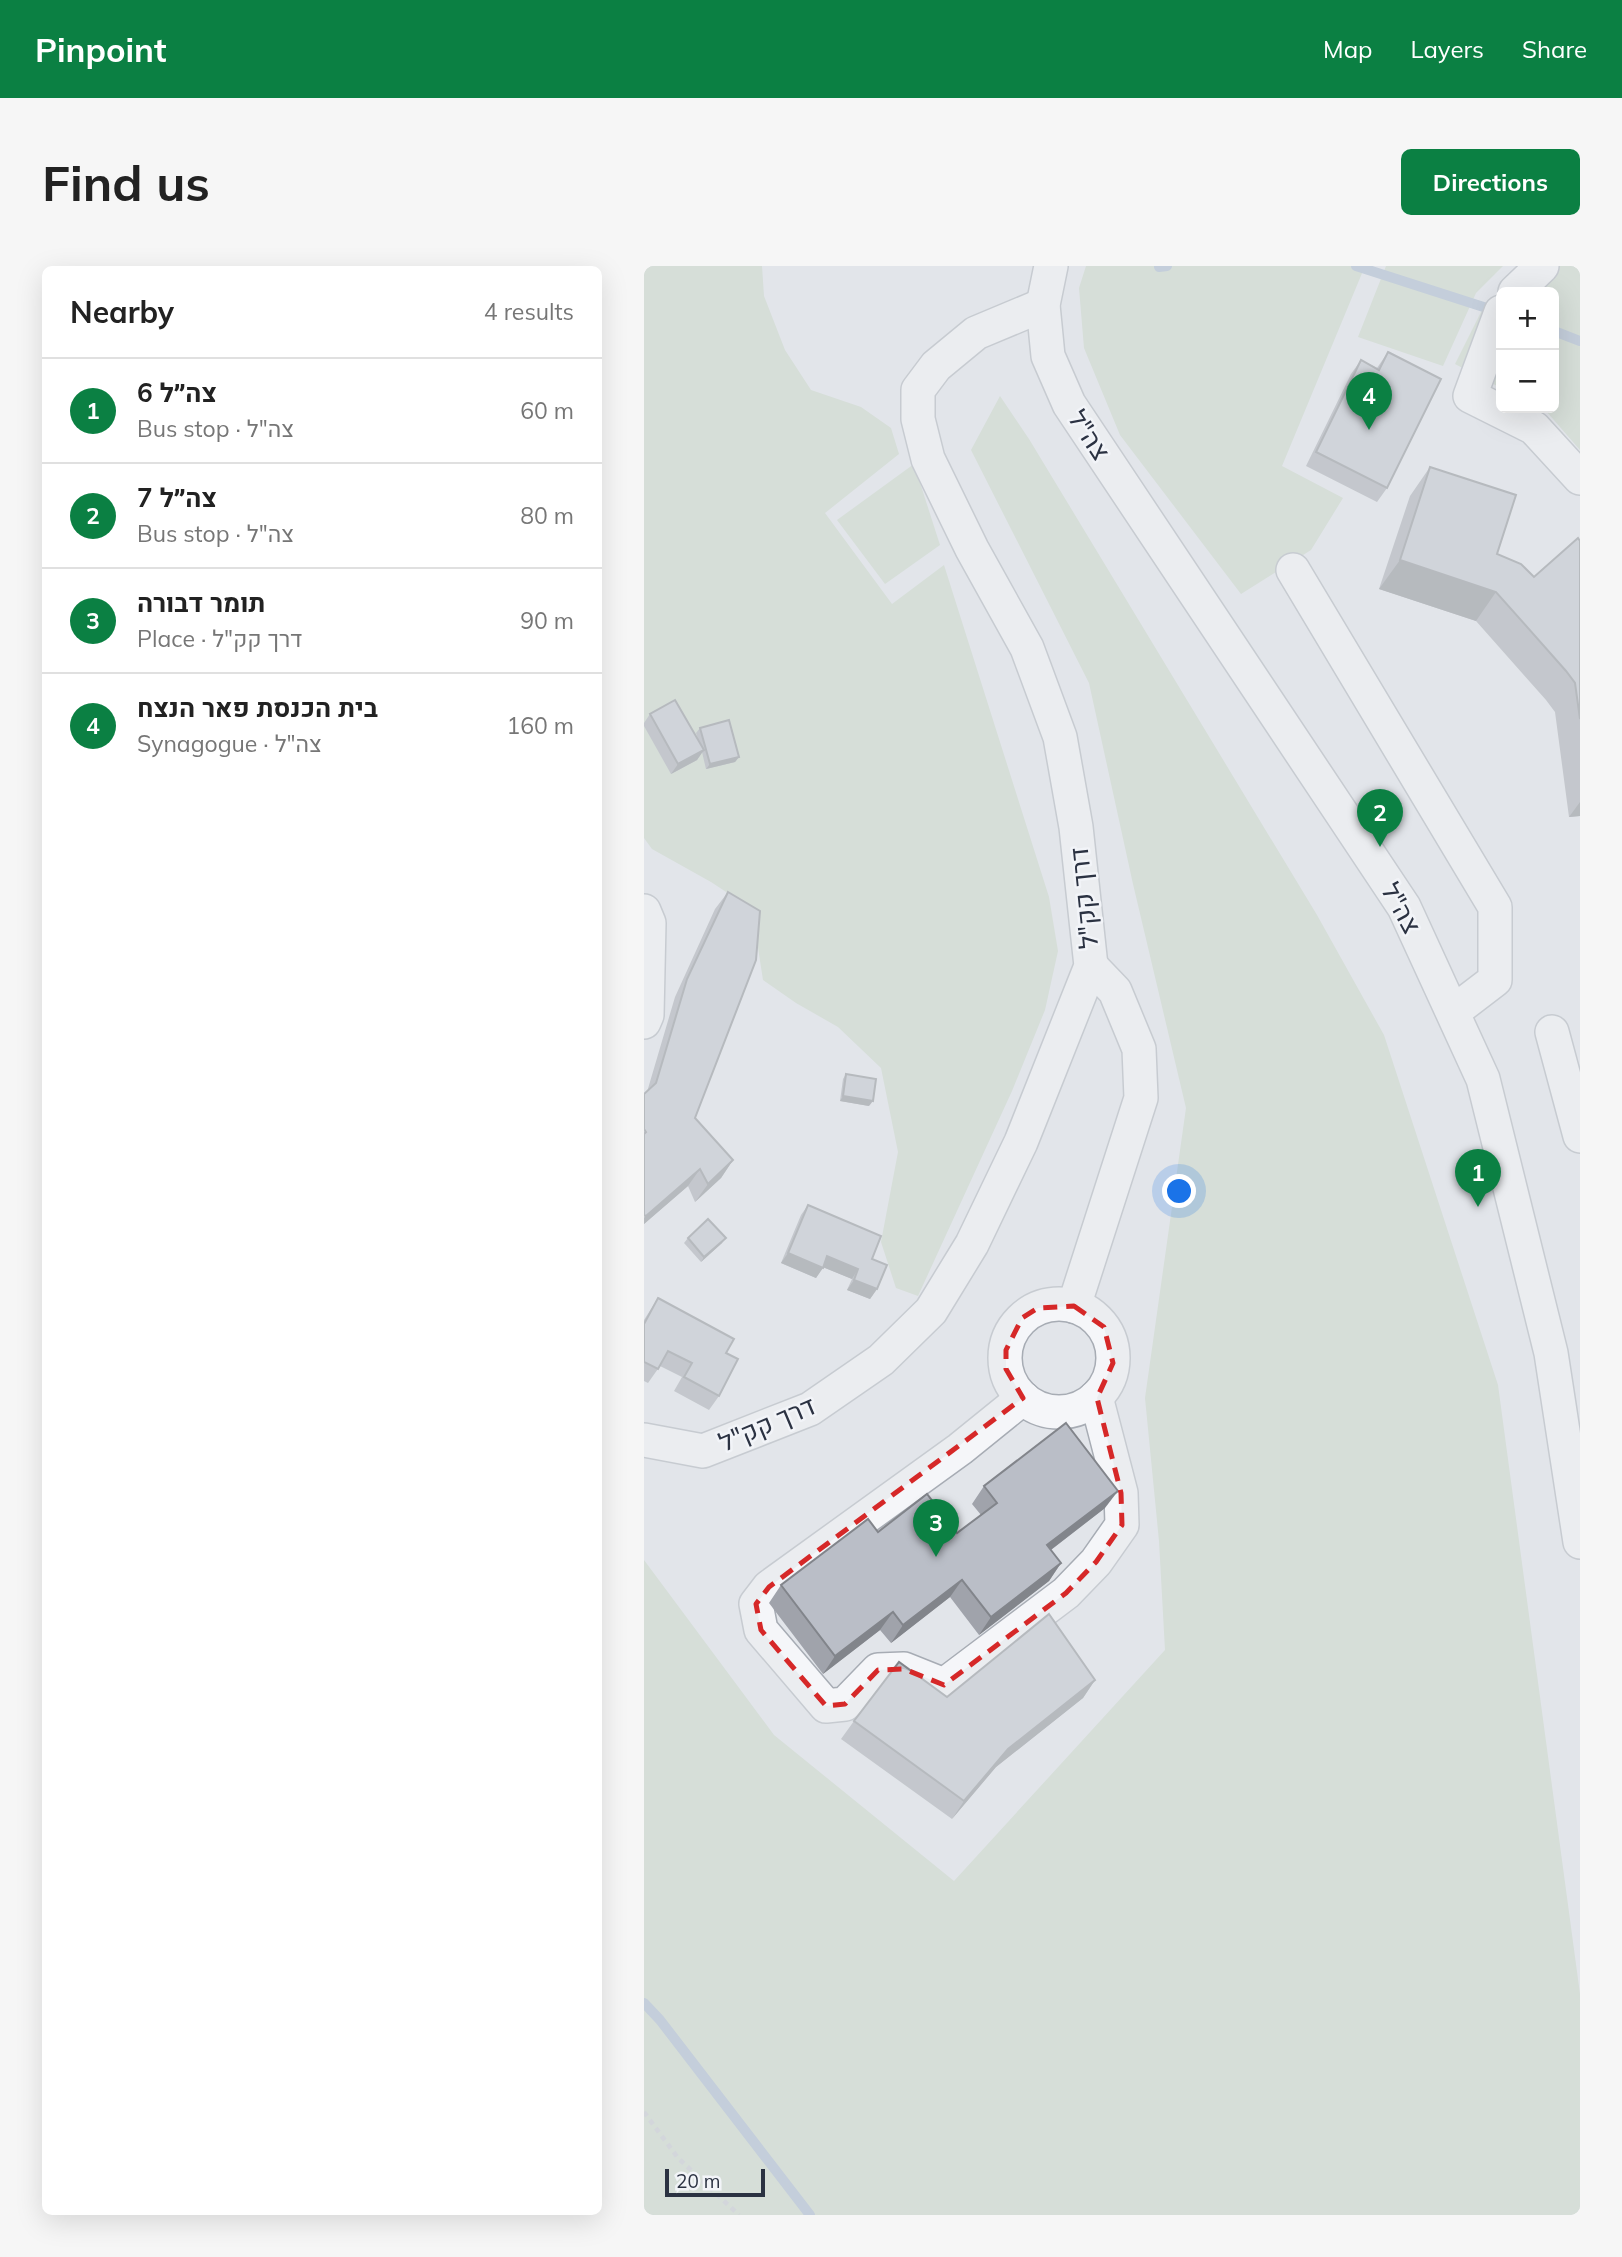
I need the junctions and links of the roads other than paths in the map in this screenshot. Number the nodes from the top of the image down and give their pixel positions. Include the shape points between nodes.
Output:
1 (1051, 266) edge
2 (1542, 266) edge
3 (1521, 287) edge
4 (1043, 305) junction
5 (1496, 326) edge
6 (1580, 478) edge
7 (1293, 570) dead end
8 (644, 911) edge
9 (1091, 966) junction
10 (1452, 1012) junction
11 (644, 1022) edge
12 (1552, 1032) dead end
13 (1580, 1136) edge
14 (1074, 1306) junction
15 (1096, 1397) junction
16 (1023, 1398) junction
17 (1571, 1418) edge
18 (644, 1440) edge
19 (1580, 1542) edge

1 - 4 street, צה"ל
2 - 3 street
4 - 9 street, דרך קק"ל via 976,333 936,366 918,390 918,419 928,459 1027,648 1060,737 1076,827
4 - 10 street, צה"ל via 1048,356 1069,404 1404,907
5 - 6 street via 1470,396 1534,428
7 - 10 street via 1495,907 1495,980
8 - 11 street via 649,923
9 - 14 street via 1115,991 1139,1049 1141,1098
9 - 18 street, דרך קק"ל via 1021,1142 972,1244 931,1311 881,1360 810,1409 703,1451
10 - 17 street, צה"ל via 1483,1079
12 - 13 street
14 - 15 street via 1104,1327 1112,1344 1109,1381
14 - 16 street via 1038,1308 1011,1333 1006,1369
15 - 16 street via 1068,1412 1052,1412
15 - 16 street via 1121,1493 1122,1525 1096,1562 1066,1593 944,1685 904,1669 878,1670 845,1704 826,1706 761,1630 756,1604 769,1587
17 - 19 street, צה"ל

